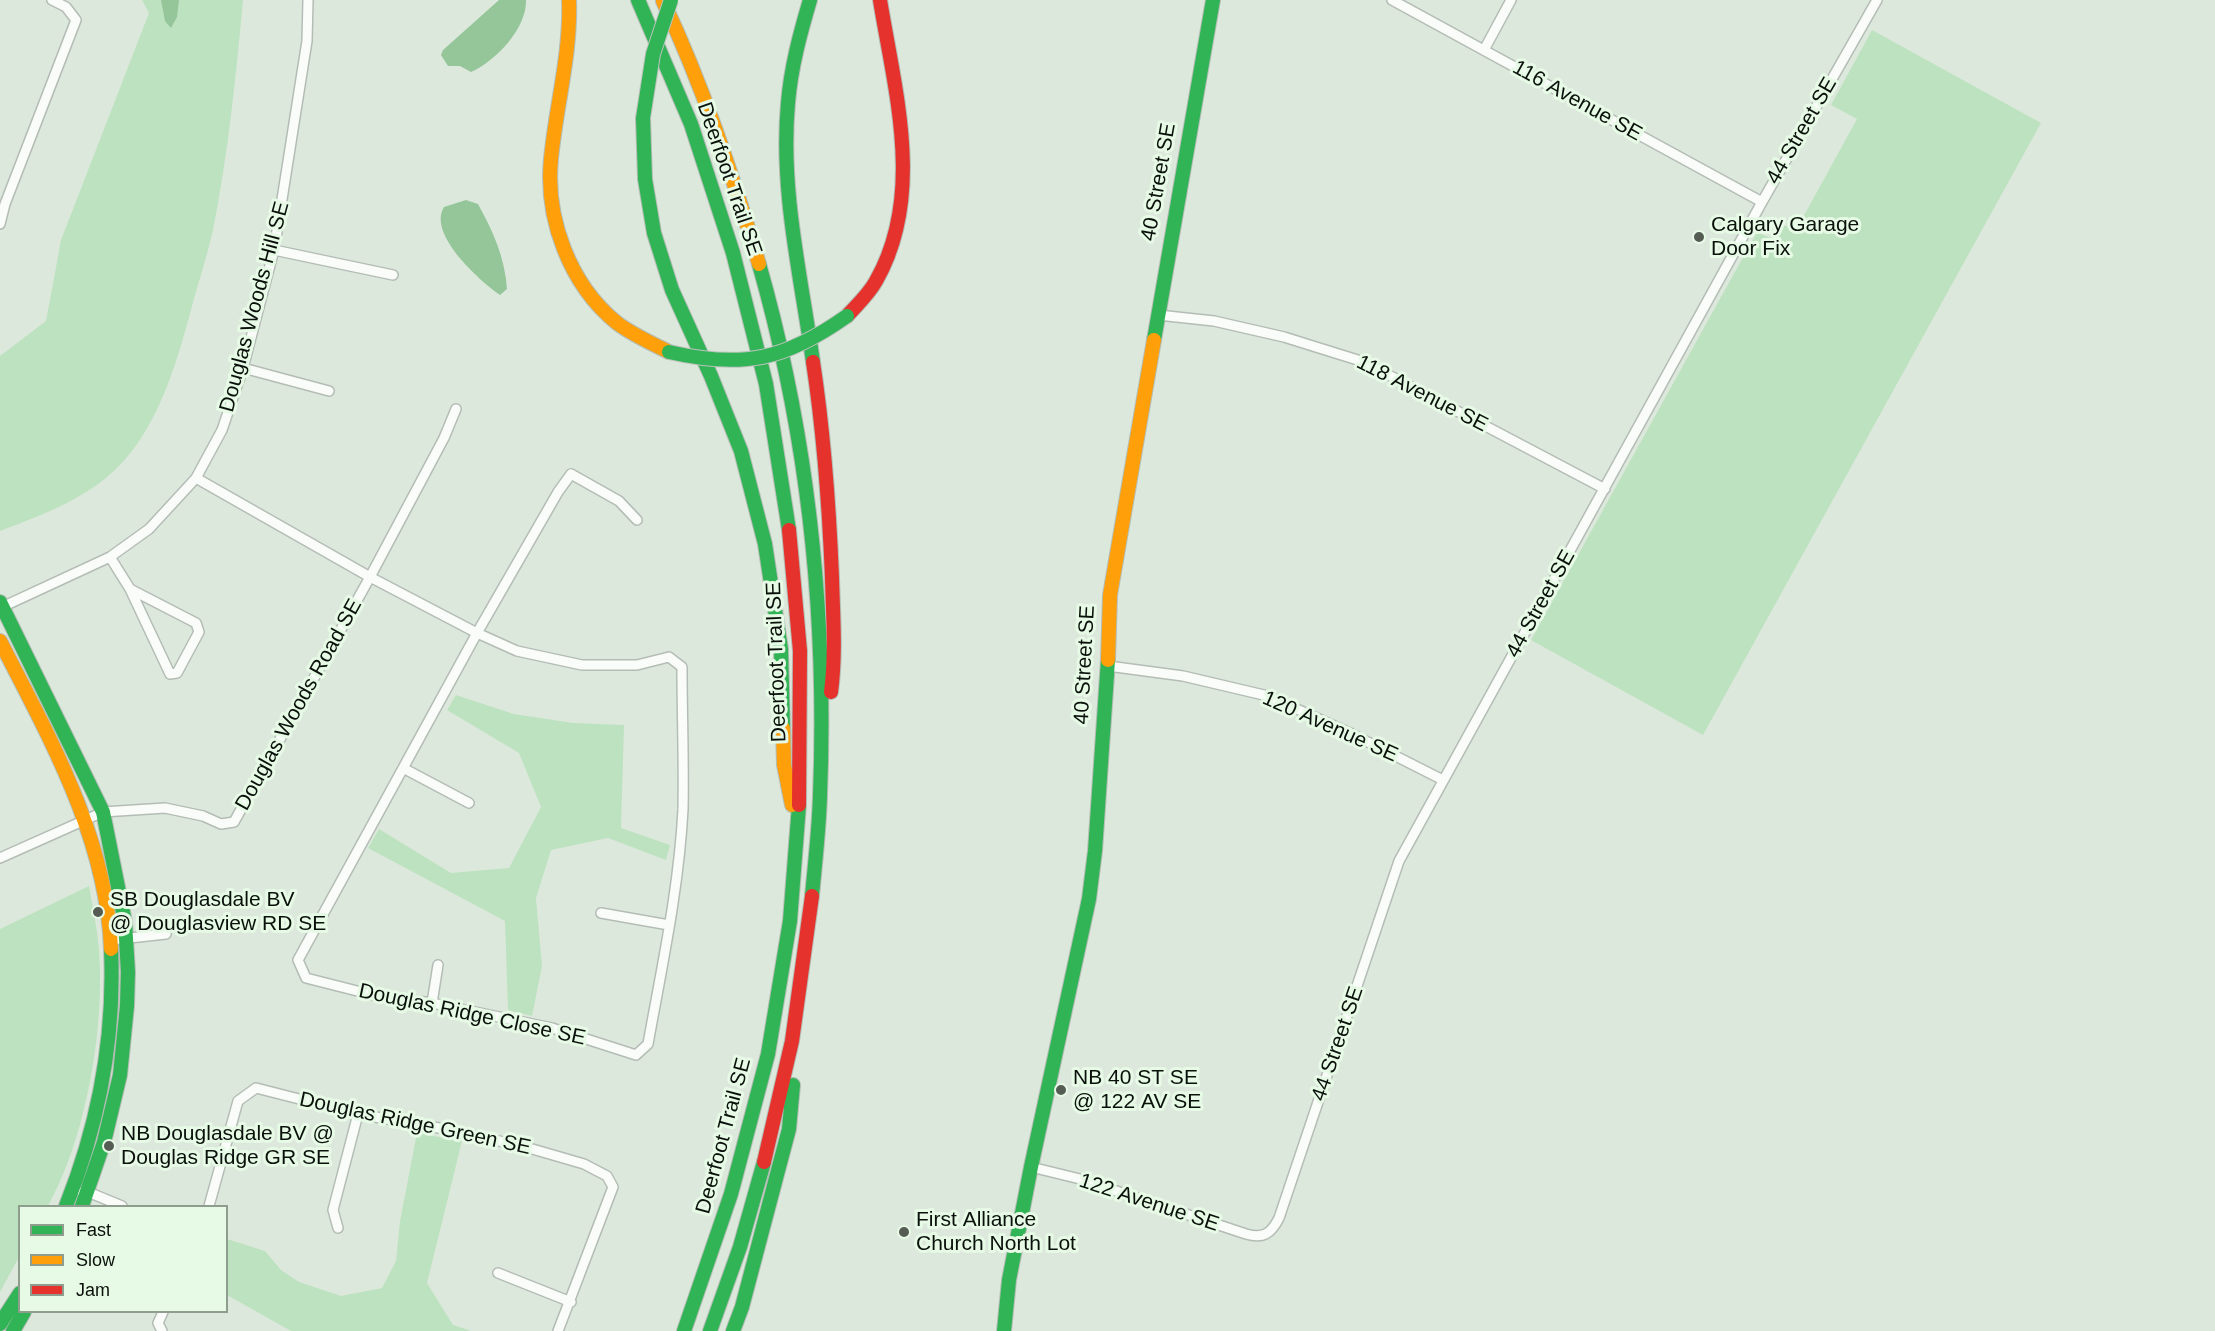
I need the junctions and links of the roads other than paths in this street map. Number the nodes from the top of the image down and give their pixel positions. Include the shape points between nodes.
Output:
1 (52, 0) edge
2 (308, 0) edge
3 (569, 0) edge
4 (638, 0) edge
5 (662, 0) edge
6 (671, 0) edge
7 (810, 0) edge
8 (880, 0) edge
9 (1213, 0) edge
10 (1392, 0) edge
11 (1511, 0) edge
12 (1876, 0) edge
13 (1484, 50) junction
14 (1762, 202) junction
15 (0, 224) edge
16 (274, 250) junction
17 (393, 275) dead end
18 (1158, 315) junction
19 (243, 368) junction
20 (329, 391) dead end
21 (456, 409) dead end
22 (196, 478) junction
23 (1605, 489) junction
24 (637, 520) dead end
25 (110, 557) junction
26 (370, 577) junction
27 (130, 589) junction
28 (1, 606) edge
29 (477, 633) junction
30 (0, 641) edge
31 (1108, 666) junction
32 (823, 762) junction
33 (403, 768) junction
34 (1443, 780) junction
35 (469, 803) dead end
36 (103, 812) junction
37 (84, 820) junction
38 (797, 832) junction
39 (0, 858) edge
40 (601, 913) dead end
41 (669, 926) junction
42 (166, 934) dead end
43 (127, 938) junction
44 (111, 940) junction
45 (438, 965) dead end
46 (801, 997) junction
47 (432, 1003) junction
48 (357, 1114) junction
49 (1031, 1167) junction
50 (88, 1192) junction
51 (69, 1200) edge
52 (82, 1205) edge
53 (120, 1205) edge
54 (209, 1205) edge
55 (338, 1228) dead end
56 (1267, 1235) joint
57 (498, 1273) dead end
58 (18, 1296) edge
59 (571, 1302) junction
60 (23, 1313) edge
61 (162, 1313) edge
62 (0, 1324) edge
63 (13, 1331) edge
64 (162, 1331) edge
65 (558, 1331) edge
66 (684, 1331) edge
67 (710, 1331) edge
68 (733, 1331) edge
69 (1004, 1331) edge

1 - 15 street via 66,7 76,20
2 - 16 street, Douglas Woods Hill SE via 307,41
3 - 8 main road, bridge via 570,25 550,173 552,209 568,262 598,306 636,336 669,352 710,360 739,360 783,353 813,340 847,316 871,289 895,242 902,205 903,151
4 - 38 main road, Deerfoot Trail SE via 667,63 715,191 763,364 784,481 796,595 801,708
5 - 32 main road, Deerfoot Trail SE via 723,147 760,261 779,337 812,528 822,658
6 - 38 main road, bridge via 653,54 643,118 645,180 654,233 672,290 741,451 765,544 781,649 784,765
7 - 32 main road via 790,86 786,162 788,209 828,484 835,663
9 - 18 main road, 40 Street SE
10 - 13 street, 116 Avenue SE
11 - 13 street
12 - 14 street, 44 Street SE
13 - 14 street, 116 Avenue SE
14 - 23 street, 44 Street SE
16 - 17 street
16 - 19 street, Douglas Woods Hill SE
18 - 23 street, 118 Avenue SE via 1214,321 1272,334 1364,363
18 - 31 main road, 40 Street SE via 1110,596
19 - 20 street
19 - 22 street, Douglas Woods Hill SE via 222,430
21 - 26 street
22 - 25 street, Douglas Woods Hill SE via 149,529
22 - 26 street, Douglas Ridge Close SE
23 - 34 street, 44 Street SE
24 - 29 street via 619,501 571,474
25 - 27 street
25 - 28 street, Douglas Woods Hill SE
26 - 29 street, Douglas Ridge Close SE
26 - 36 street, Douglas Woods Road SE via 234,822 221,824 165,808
27 - 27 street via 170,674 177,673 199,632 196,623
28 - 36 main road
29 - 33 street, Douglas Ridge Close SE
29 - 41 street, Douglas Ridge Close SE via 517,651 582,665 637,665 669,657 682,668 682,809
30 - 37 main road
31 - 34 street, 120 Avenue SE via 1183,676 1268,696
31 - 49 main road, 40 Street SE via 1089,899
32 - 46 main road, Deerfoot Trail SE via 815,885
33 - 35 street
33 - 47 street, Douglas Ridge Close SE via 298,960 306,978 373,995
34 - 56 street, 44 Street SE via 1399,861 1279,1218
36 - 37 street, Douglas Woods Road SE
36 - 43 main road
37 - 39 street, Douglas Woods Road SE
37 - 44 main road
38 - 66 main road, Deerfoot Trail SE via 786,945 768,1052 728,1206
40 - 41 street
41 - 47 street, Douglas Ridge Close SE via 648,1044 636,1055 552,1028
42 - 43 street
43 - 44 street
43 - 50 main road via 128,996 116,1093
44 - 51 main road via 111,1031 103,1089
45 - 47 street
46 - 67 main road, Deerfoot Trail SE via 782,1094 746,1228
46 - 68 main road via 789,1129
48 - 54 street, Douglas Ridge Green SE via 256,1088 238,1101
48 - 55 street via 333,1210
48 - 59 street, Douglas Ridge Green SE via 502,1141 584,1164 607,1176 613,1187
49 - 56 street, 122 Avenue SE via 1080,1179 1246,1234
49 - 69 main road, 40 Street SE via 1009,1280
50 - 51 street
50 - 52 main road
50 - 53 street
57 - 59 street
58 - 62 main road
59 - 65 street, Douglas Ridge Green SE
60 - 63 main road
61 - 64 street via 158,1323

